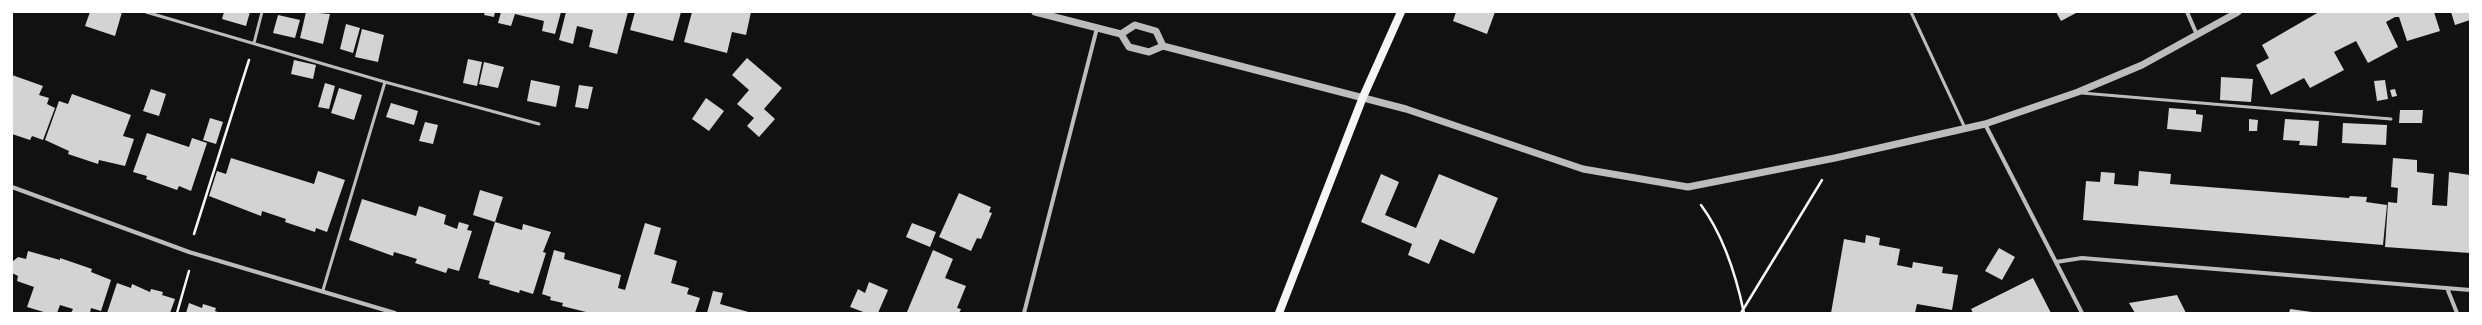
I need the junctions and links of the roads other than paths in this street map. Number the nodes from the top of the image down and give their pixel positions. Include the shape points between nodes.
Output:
1 (146, 12) edge
2 (262, 12) edge
3 (1035, 12) edge
4 (1401, 12) edge
5 (1911, 12) edge
6 (2187, 12) edge
7 (2238, 12) edge
8 (1097, 28) junction
9 (1121, 34) junction
10 (2198, 35) junction
11 (254, 43) junction
12 (1163, 46) junction
13 (385, 82) junction
14 (2078, 92) junction
15 (1363, 97) junction
16 (2391, 119) dead end
17 (539, 124) dead end
18 (1985, 124) junction
19 (1966, 130) junction
20 (12, 187) edge
21 (2056, 262) junction
22 (2447, 288) junction
23 (323, 290) junction
24 (2470, 290) edge
25 (395, 313) edge
26 (1024, 313) edge
27 (1279, 313) edge
28 (2082, 313) edge
29 (2457, 313) edge

1 - 11 lane
2 - 11 lane
3 - 8 street
4 - 15 main road
5 - 19 lane
6 - 10 street
7 - 10 street
8 - 9 street
8 - 26 street
9 - 12 street via 1129,47 1149,52
9 - 12 street via 1134,25 1156,30
10 - 14 street via 2142,65
11 - 13 lane
12 - 15 street
13 - 17 lane
13 - 23 lane
14 - 16 lane
14 - 18 street
15 - 19 street via 1444,121 1583,169 1688,187
15 - 27 main road
18 - 19 street
18 - 21 street
20 - 23 street via 191,253
21 - 22 street via 2082,258
21 - 28 street
22 - 24 street
22 - 29 street
23 - 25 street

